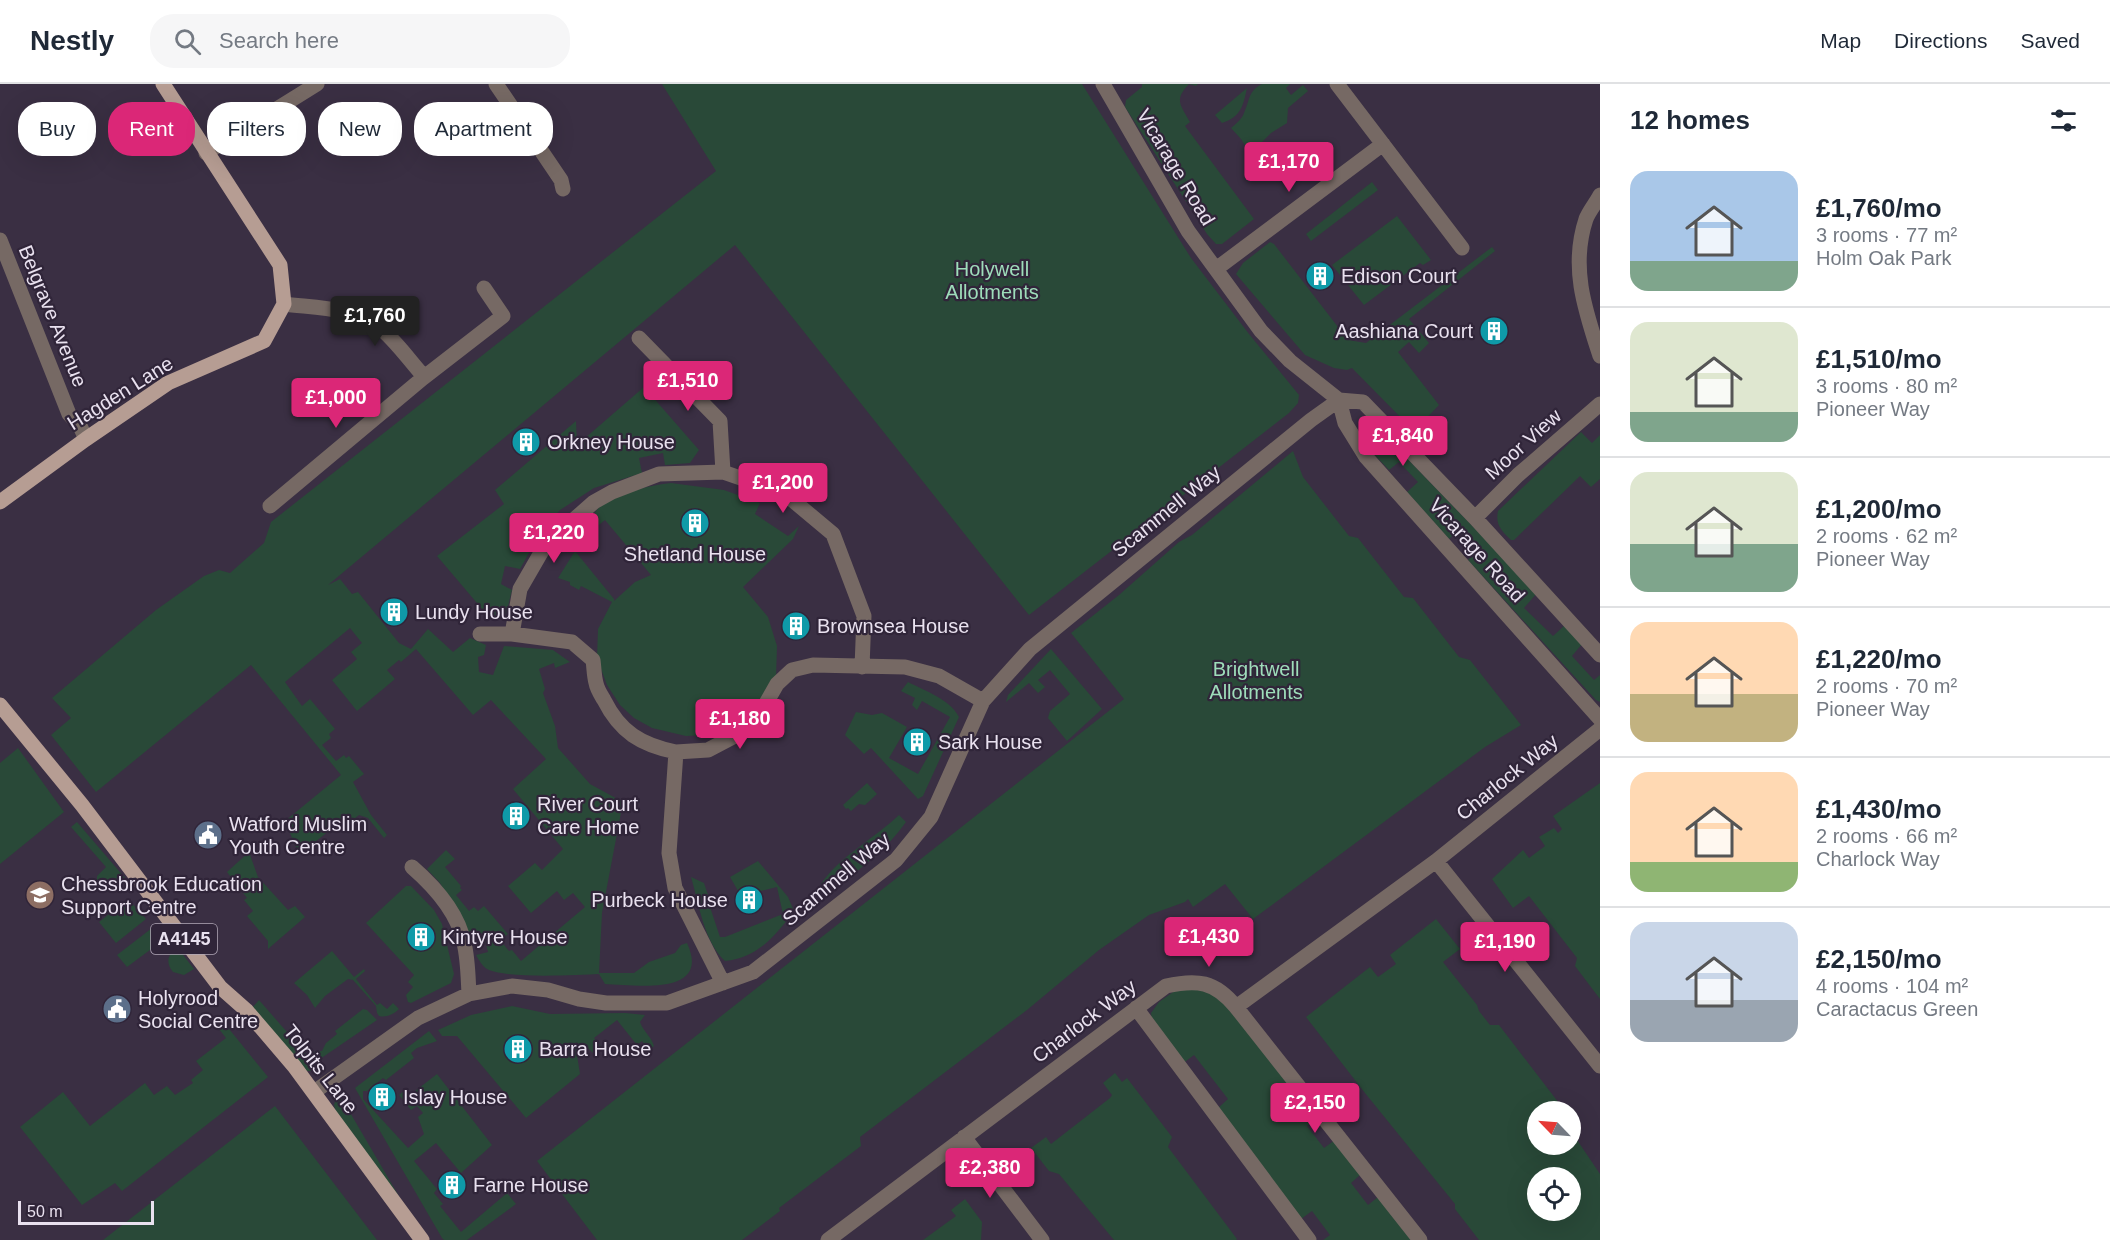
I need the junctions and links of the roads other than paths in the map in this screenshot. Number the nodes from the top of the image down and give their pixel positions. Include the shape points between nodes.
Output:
1 (163, 84) edge
2 (317, 84) edge
3 (496, 84) edge
4 (1103, 84) edge
5 (1336, 84) edge
6 (1383, 144) junction
7 (206, 153) junction
8 (562, 189) dead end
9 (1600, 195) edge
10 (0, 240) edge
11 (1462, 248) dead end
12 (1216, 269) junction
13 (484, 288) dead end
14 (284, 304) junction
15 (639, 338) dead end
16 (1600, 356) edge
17 (423, 378) junction
18 (1339, 400) junction
19 (1600, 404) edge
20 (86, 439) junction
21 (723, 472) junction
22 (0, 502) edge
23 (270, 506) dead end
24 (1474, 518) junction
25 (480, 634) dead end
26 (512, 634) junction
27 (1600, 655) edge
28 (862, 667) junction
29 (983, 701) junction
30 (0, 705) edge
31 (1600, 719) edge
32 (1600, 729) edge
33 (676, 752) junction
34 (1436, 861) junction
35 (412, 867) dead end
36 (723, 983) junction
37 (469, 994) junction
38 (1236, 1007) junction
39 (1136, 1008) junction
40 (1600, 1066) edge
41 (314, 1092) junction
42 (964, 1137) junction
43 (422, 1240) edge
44 (828, 1240) edge
45 (1042, 1240) edge
46 (1310, 1240) edge
47 (1420, 1240) edge

1 - 7 main road
2 - 7 street
3 - 8 street via 561,180
4 - 12 street, Vicarage Road via 1188,231
5 - 6 street
6 - 11 street
6 - 12 street
7 - 14 main road via 280,265
9 - 16 street via 1587,218 1578,256 1582,302
10 - 20 street, Belgrave Avenue via 69,414
12 - 18 street, Vicarage Road via 1261,331 1290,361
13 - 17 street via 503,316
14 - 17 street via 360,317 379,327
14 - 20 main road, Hagden Lane via 264,341 168,383
15 - 21 street via 720,421
17 - 23 street
18 - 24 street, Vicarage Road via 1363,402
18 - 29 street, Scammell Way via 1030,649
18 - 31 street, Vicarage Road via 1345,423 1366,457
19 - 24 street, Moor View
20 - 22 main road, Hagden Lane
21 - 26 street via 659,474 594,502 546,544 520,589
21 - 28 street via 784,493 833,534 864,616
24 - 27 street, Vicarage Road
25 - 26 street
26 - 33 street via 572,642 593,660 596,684 612,716 642,742
28 - 29 street via 905,667 939,676
28 - 33 street via 813,665 792,670 777,684 746,730 708,750
29 - 36 street, Scammell Way via 931,817 896,860 753,972
30 - 41 main road, Tolpits Lane / A4145 via 82,805 220,987 246,1010
32 - 34 street, Charlock Way
33 - 36 street via 669,853 675,888
34 - 38 street, Charlock Way
34 - 40 street
35 - 37 street via 442,897 454,917 464,942
36 - 37 street, Scammell Way via 667,1003 606,1003 512,986
37 - 41 street, Scammell Way via 418,1018
38 - 39 street, Charlock Way via 1210,985 1187,981 1166,986
38 - 47 street
39 - 42 street, Charlock Way
39 - 46 street
41 - 43 main road, Tolpits Lane / A4145
42 - 44 street, Charlock Way
42 - 45 street

